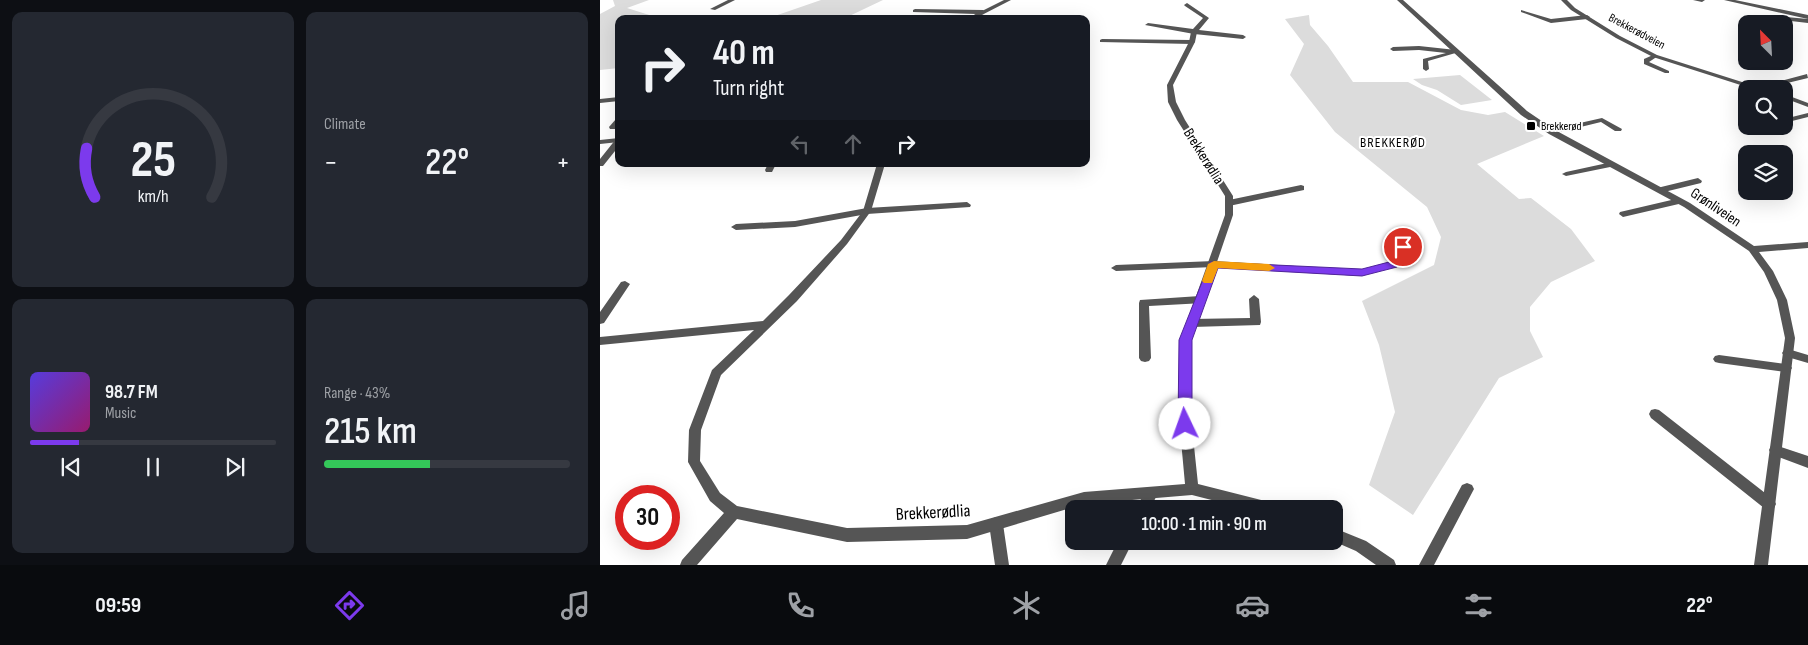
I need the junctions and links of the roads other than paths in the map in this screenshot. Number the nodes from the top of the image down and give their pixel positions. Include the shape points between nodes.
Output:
1 (732, 0) edge
2 (1008, 0) edge
3 (1400, 0) edge
4 (1564, 0) edge
5 (1696, 0) edge
6 (1702, 0) edge
7 (1727, 0) edge
8 (1187, 5) dead end
9 (712, 9) dead end
10 (1523, 10) dead end
11 (915, 11) dead end
12 (980, 14) junction
13 (984, 15) edge
14 (1587, 18) junction
15 (1808, 19) edge
16 (1793, 20) edge
17 (1148, 25) dead end
18 (1193, 37) junction
19 (1243, 37) dead end
20 (1102, 41) dead end
21 (1393, 49) dead end
22 (1456, 52) junction
23 (1655, 56) junction
24 (1426, 68) dead end
25 (1668, 72) dead end
26 (1807, 76) dead end
27 (1791, 80) edge
28 (1738, 81) edge
29 (615, 99) edge
30 (1793, 99) edge
31 (600, 101) edge
32 (1808, 105) edge
33 (1808, 115) edge
34 (1793, 119) edge
35 (1618, 129) dead end
36 (1552, 132) junction
37 (615, 140) edge
38 (600, 142) edge
39 (615, 145) edge
40 (600, 164) edge
41 (1612, 164) junction
42 (880, 167) edge
43 (1566, 174) dead end
44 (1698, 181) dead end
45 (1301, 188) dead end
46 (1660, 190) junction
47 (1680, 200) junction
48 (1229, 203) junction
49 (967, 205) dead end
50 (867, 211) junction
51 (1623, 214) dead end
52 (736, 227) dead end
53 (1808, 245) edge
54 (1403, 247) dead end
55 (1752, 249) junction
56 (1214, 264) junction
57 (1116, 268) dead end
58 (625, 284) dead end
59 (1254, 299) dead end
60 (1200, 300) junction
61 (600, 320) edge
62 (1192, 323) junction
63 (764, 325) junction
64 (600, 340) edge
65 (1788, 353) junction
66 (1145, 358) dead end
67 (1808, 358) edge
68 (1719, 359) dead end
69 (1786, 368) junction
70 (1655, 414) dead end
71 (1775, 450) junction
72 (1808, 462) edge
73 (1192, 489) junction
74 (1467, 490) dead end
75 (1151, 492) junction
76 (1147, 500) edge
77 (1237, 500) edge
78 (1769, 504) junction
79 (734, 512) junction
80 (996, 524) junction
81 (1343, 539) edge
82 (1121, 550) edge
83 (687, 565) edge
84 (1002, 565) edge
85 (1113, 565) edge
86 (1389, 565) edge
87 (1426, 565) edge
88 (1761, 565) edge

1 - 9 street
2 - 12 street
3 - 22 street, Grønliveien
4 - 14 street, Brekkerødveien
5 - 6 street
7 - 15 street
8 - 18 street, Brekkerødlia via 1206,18
10 - 14 street via 1551,21
11 - 12 street
12 - 13 street
14 - 23 street, Brekkerødveien
15 - 16 street via 1806,22
17 - 18 street
18 - 19 street
18 - 20 street
18 - 48 street, Brekkerødlia via 1170,85 1172,102 1229,196
21 - 22 street
22 - 24 street via 1425,60
22 - 36 street, Grønliveien via 1524,113
23 - 25 street via 1646,62
23 - 28 street, Brekkerødveien
26 - 27 street
29 - 31 street
30 - 32 street
33 - 34 street
35 - 36 street via 1602,120
36 - 41 street, Grønliveien
37 - 38 street
39 - 40 street
41 - 43 street
41 - 46 street, Grønliveien
42 - 50 street, Brekkerødlia
44 - 46 street
45 - 48 street
46 - 47 street, Grønliveien
47 - 51 street
47 - 55 street, Grønliveien
48 - 56 street, Brekkerødlia via 1229,215
49 - 50 street
50 - 52 street via 795,224
50 - 63 street, Brekkerødlia via 837,249
53 - 55 street
54 - 56 street via 1393,264 1362,272
55 - 65 street, Grønliveien via 1768,271 1782,300 1790,338
56 - 57 street
56 - 60 street, Brekkerødlia
58 - 61 street
59 - 62 street via 1256,322
60 - 62 street, Brekkerødlia
60 - 66 street via 1144,303
62 - 73 street, Brekkerødlia via 1185,340 1184,408
63 - 64 street
63 - 79 street, Brekkerødlia via 716,373 695,430 694,462 714,497
65 - 67 street
65 - 69 street, Grønliveien
68 - 69 street
69 - 71 street, Grønliveien
70 - 78 street
71 - 72 street
71 - 78 street, Grønliveien
73 - 75 street, Brekkerødlia
73 - 77 street, Brekkerødlia
74 - 87 street
75 - 76 street
75 - 80 street, Brekkerødlia via 1084,498
78 - 88 street, Grønliveien
79 - 80 street, Brekkerødlia via 847,535 967,532
79 - 83 street
80 - 84 street
81 - 86 street via 1361,546
82 - 85 street

